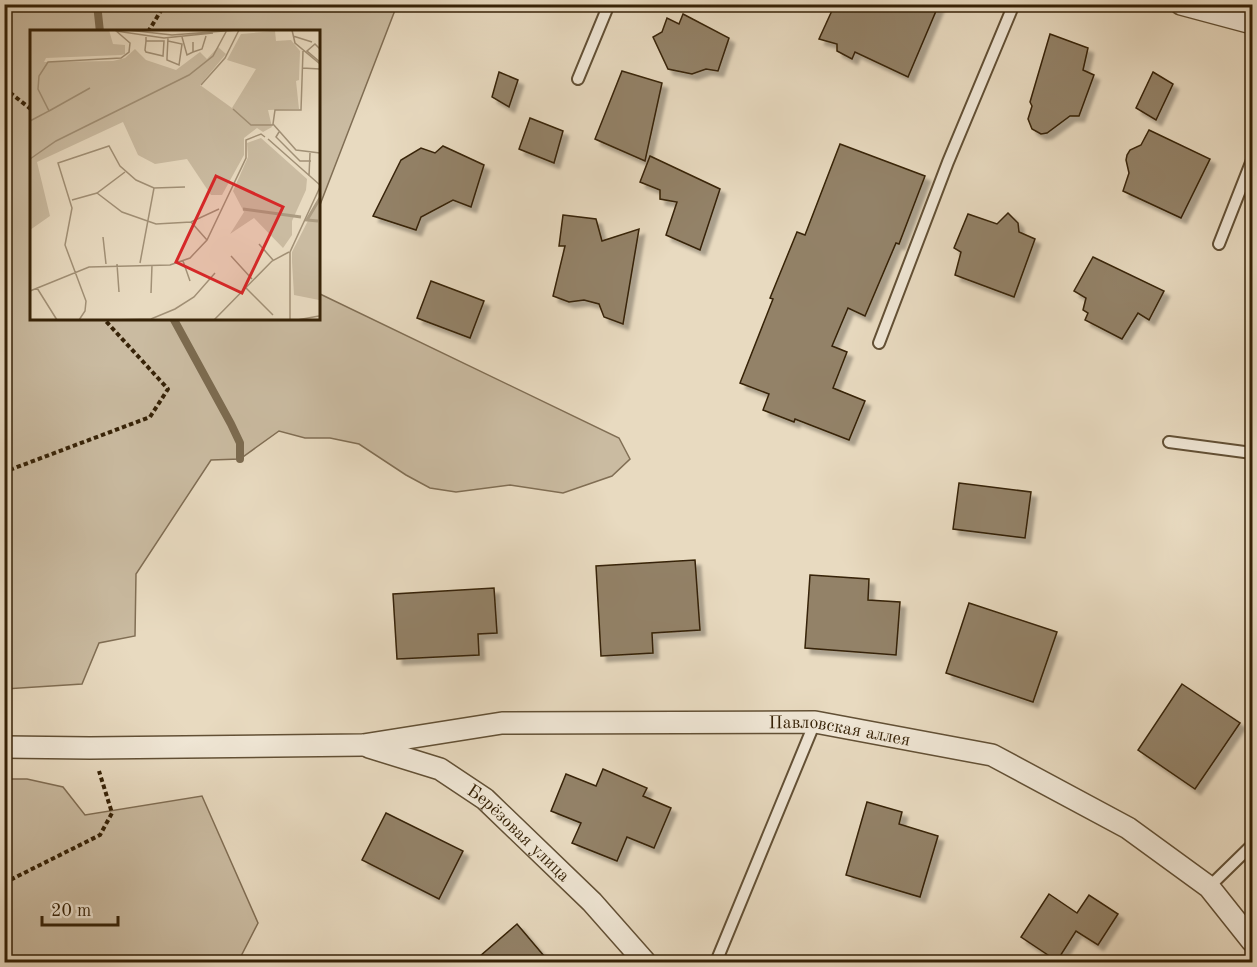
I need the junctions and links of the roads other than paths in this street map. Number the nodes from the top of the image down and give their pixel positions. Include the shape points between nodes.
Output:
1 (609, 4) edge
2 (1014, 4) edge
3 (1181, 4) edge
4 (1252, 23) edge
5 (578, 79) dead end
6 (1252, 160) edge
7 (1219, 244) dead end
8 (879, 343) dead end
9 (1168, 442) dead end
10 (1252, 453) edge
11 (815, 722) junction
12 (363, 745) junction
13 (4, 747) edge
14 (1252, 845) edge
15 (1209, 887) junction
16 (1252, 941) edge
17 (645, 963) edge
18 (716, 963) edge

1 - 5 lane
2 - 8 lane
3 - 4 street
6 - 7 lane
9 - 10 lane
11 - 12 street, Павловская аллея via 502,723
11 - 15 street, Павловская аллея via 992,754 1128,828
11 - 18 lane
12 - 13 street
12 - 17 street, Берёзовая улица via 440,769 485,799 592,902
14 - 15 lane
15 - 16 street, Павловская аллея

